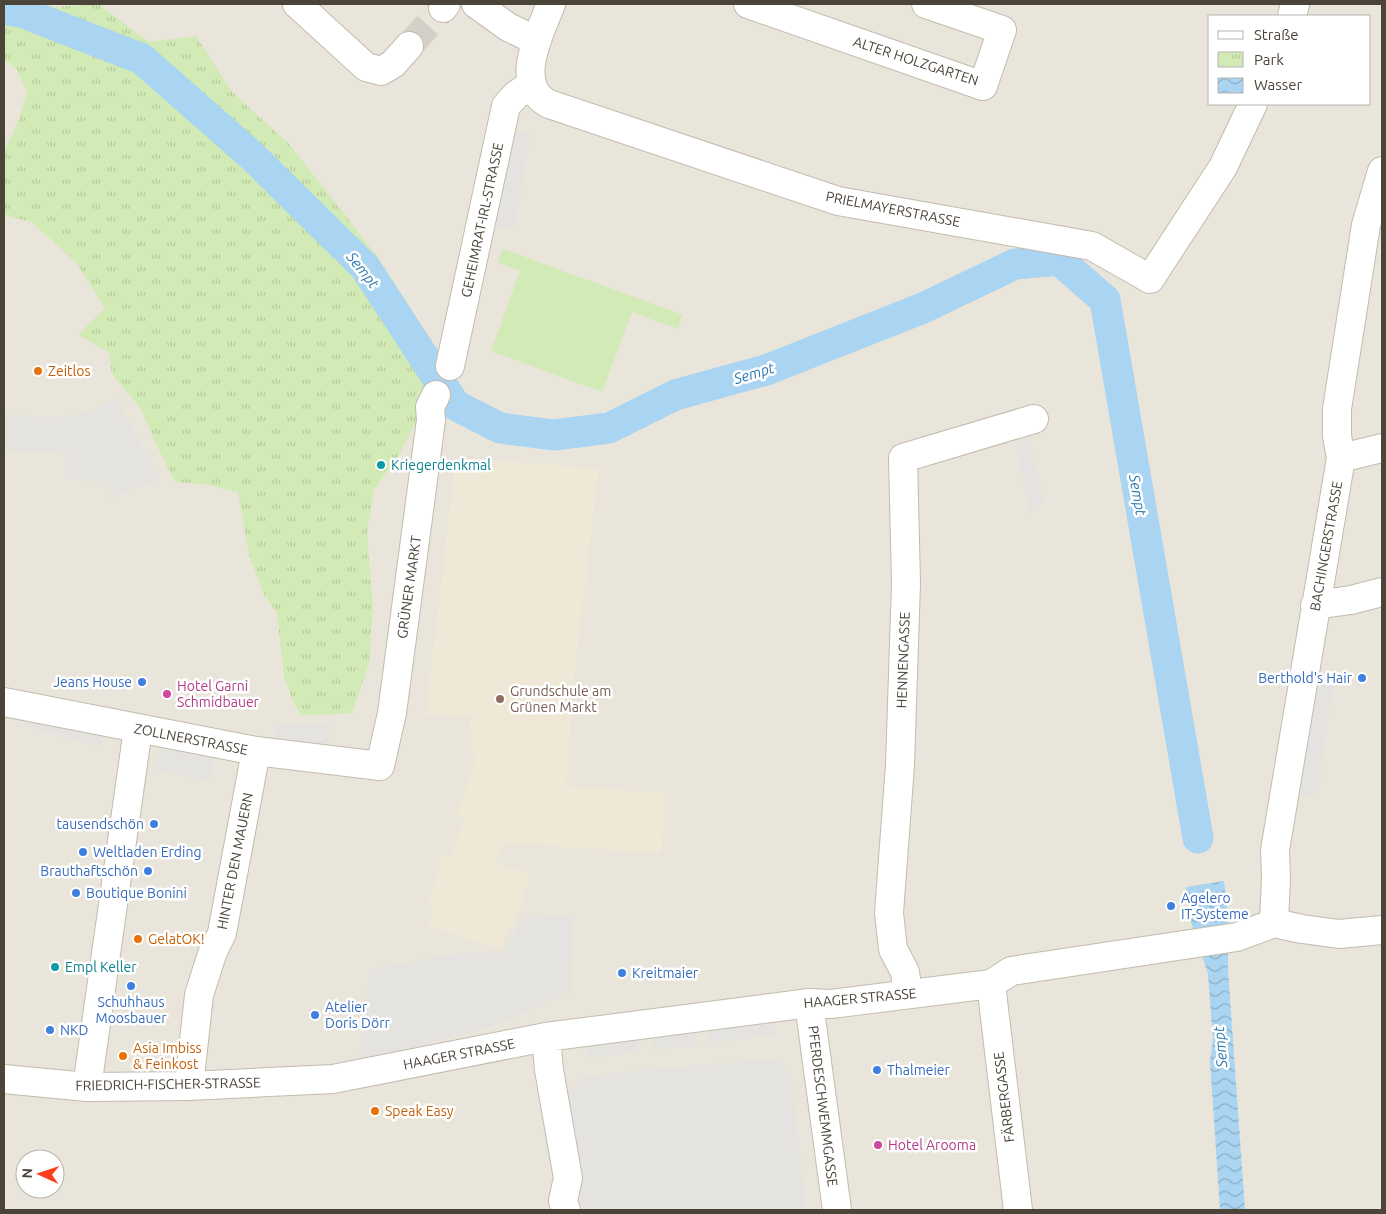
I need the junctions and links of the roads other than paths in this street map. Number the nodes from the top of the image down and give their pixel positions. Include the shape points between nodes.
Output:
1 (297, 4) edge
2 (476, 4) edge
3 (551, 4) edge
4 (748, 4) edge
5 (926, 4) edge
6 (537, 41) junction
7 (409, 46) tunnel mouth
8 (532, 86) junction
9 (1253, 105) edge
10 (1382, 171) edge
11 (450, 366) dead end
12 (433, 401) dead end
13 (1034, 419) dead end
14 (1382, 448) edge
15 (1341, 458) junction
16 (1382, 592) edge
17 (1316, 605) junction
18 (4, 702) edge
19 (138, 729) junction
20 (256, 751) junction
21 (380, 766) joint
22 (1274, 923) junction
23 (1382, 930) edge
24 (991, 984) junction
25 (908, 994) junction
26 (809, 1003) junction
27 (546, 1037) junction
28 (4, 1079) edge
29 (333, 1079) joint
30 (189, 1086) junction
31 (87, 1087) junction
32 (566, 1210) edge
33 (837, 1210) edge
34 (1018, 1210) edge

1 - 7 street via 366,67 381,71 393,64
2 - 6 street via 508,27
3 - 6 street
4 - 5 street, ALTER HOLZGARTEN via 983,86 1002,30
6 - 8 street via 530,67
8 - 9 street, PRIELMAYERSTRASSE via 541,99 550,104 838,201 1092,246 1150,280 1223,167
8 - 11 street, GEHEIMRAT-IRL-STRASSE via 516,95 506,106
10 - 15 street, BACHINGERSTRASSE via 1366,225 1337,410
12 - 21 street, GRÜNER MARKT via 392,713
13 - 25 street, HENNENGASSE via 903,458 906,583 900,765 890,913 892,949 905,972
14 - 15 street
15 - 17 street, BACHINGERSTRASSE
16 - 17 street
17 - 22 street, BACHINGERSTRASSE via 1275,850
18 - 19 street, ZOLLNERSTRASSE
19 - 20 street, ZOLLNERSTRASSE
19 - 31 street
20 - 21 street, ZOLLNERSTRASSE
20 - 30 street, HINTER DEN MAUERN via 222,933 199,995
22 - 23 street via 1339,934
22 - 24 street, HAAGER STRASSE via 1237,937 1011,971
24 - 25 street, HAAGER STRASSE
24 - 34 street, FÄRBERGASSE
25 - 26 street, HAAGER STRASSE via 831,1004
26 - 27 street, HAAGER STRASSE
26 - 33 street, PFERDESCHWEMMGASSE
27 - 29 street, HAAGER STRASSE
27 - 32 street via 568,1178 563,1201
28 - 31 street, FRIEDRICH-FISCHER-STRASSE
29 - 30 street, FRIEDRICH-FISCHER-STRASSE
30 - 31 street, FRIEDRICH-FISCHER-STRASSE

